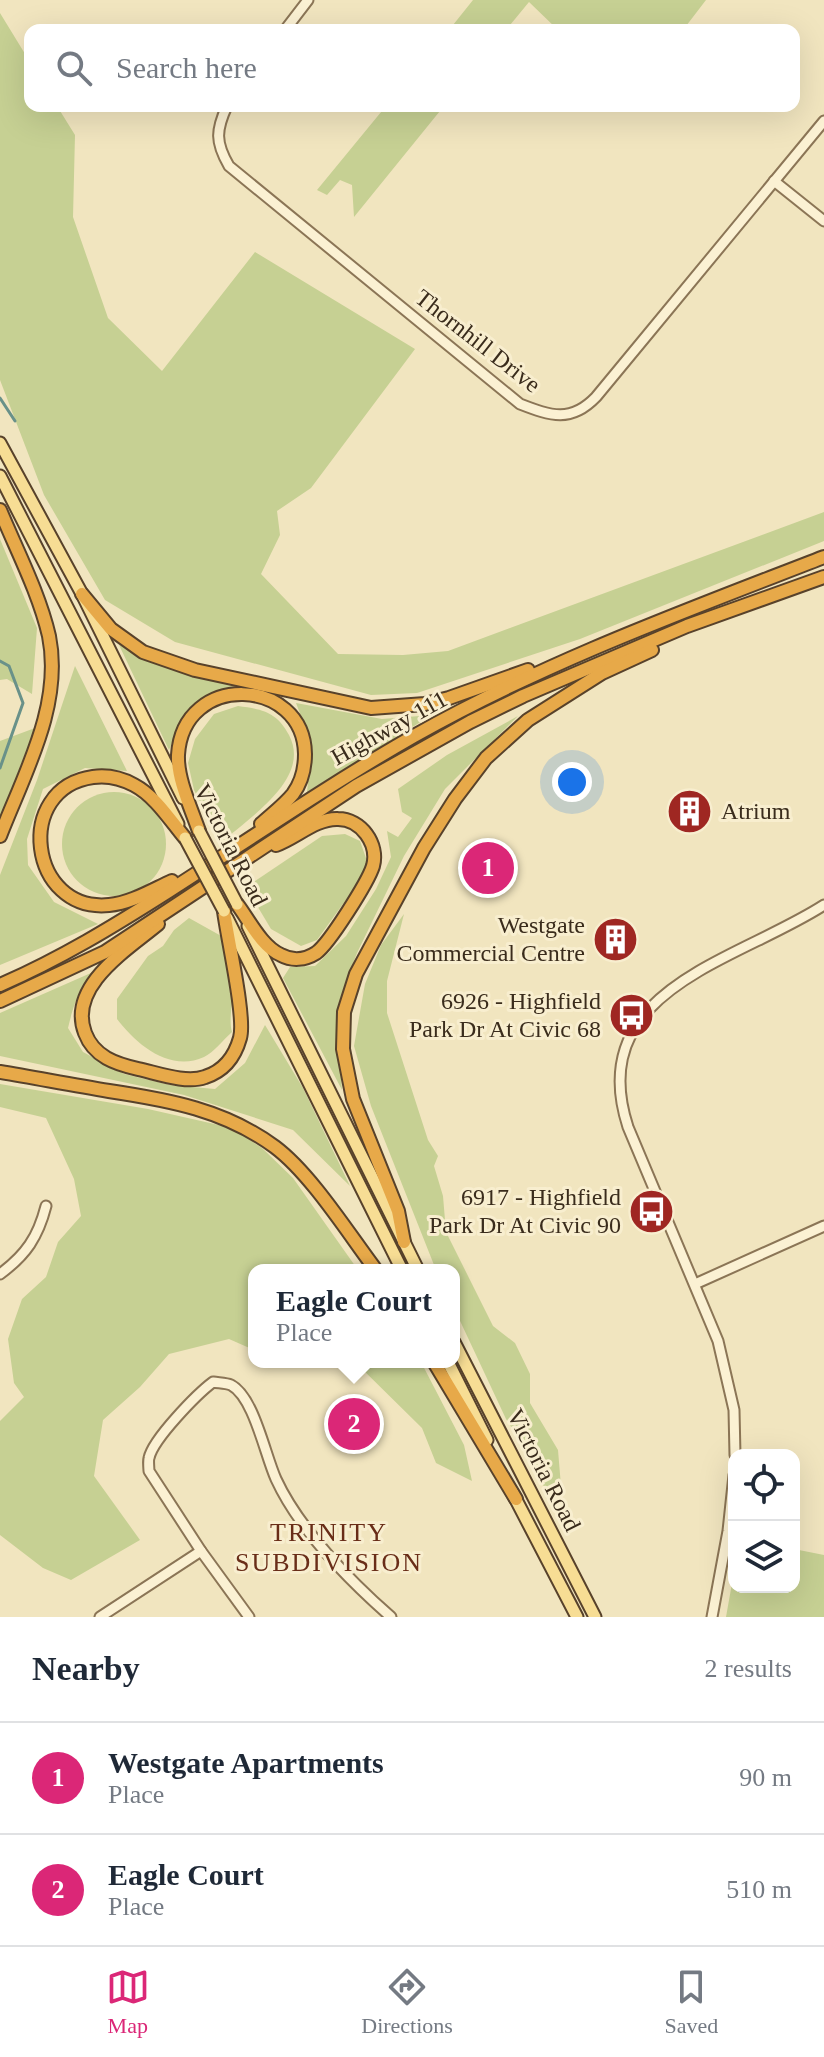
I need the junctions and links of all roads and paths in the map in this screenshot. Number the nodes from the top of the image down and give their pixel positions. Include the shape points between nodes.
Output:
1 (308, 0) edge
2 (290, 24) edge
3 (224, 112) edge
4 (824, 121) edge
5 (774, 181) junction
6 (824, 221) edge
7 (0, 443) edge
8 (0, 476) edge
9 (0, 510) edge
10 (824, 557) edge
11 (824, 577) edge
12 (82, 594) junction
13 (687, 626) junction
14 (576, 654) junction
15 (199, 831) junction
16 (0, 836) edge
17 (185, 838) junction
18 (234, 849) junction
19 (254, 852) junction
20 (208, 866) junction
21 (192, 893) junction
22 (237, 904) junction
23 (824, 905) edge
24 (224, 911) junction
25 (0, 985) edge
26 (0, 1001) edge
27 (0, 1072) edge
28 (46, 1206) dead end
29 (824, 1226) edge
30 (404, 1242) junction
31 (371, 1264) edge
32 (399, 1264) edge
33 (415, 1264) edge
34 (0, 1274) edge
35 (695, 1284) junction
36 (460, 1354) edge
37 (438, 1368) edge
38 (451, 1368) edge
39 (735, 1449) edge
40 (516, 1499) junction
41 (730, 1521) edge
42 (201, 1551) junction
43 (100, 1617) edge
44 (249, 1617) edge
45 (391, 1617) edge
46 (577, 1617) edge
47 (595, 1617) edge
48 (712, 1617) edge

1 - 2 street
3 - 5 street, Thornhill Drive via 218,136 229,166 520,404 547,414 583,410
4 - 5 street, Thornhill Drive
5 - 6 street
7 - 12 main road, Victoria Road
8 - 17 main road, Victoria Road
9 - 16 highway via 42,611 52,663 45,717
10 - 14 highway, Highway 111
11 - 13 highway, Highway 111
12 - 14 highway via 111,629 143,652 195,670 371,708 449,698
12 - 15 main road, Victoria Road
13 - 19 highway, Highway 111 via 470,722
13 - 30 highway via 670,642 602,673 528,720 486,758 424,848 356,974 344,1012 343,1049 353,1099 398,1211
14 - 18 highway, Highway 111 via 416,735
15 - 18 highway via 178,767 180,741 190,718 205,703 225,695 270,700 297,726 305,749 304,767 293,794
15 - 22 main road, Victoria Road, bridge
17 - 20 highway via 142,789 107,777 84,779 53,799 40,842 53,881 67,895 98,905 123,903
17 - 24 main road, Victoria Road, bridge
18 - 20 highway, Highway 111
19 - 21 highway, Highway 111
19 - 22 highway via 320,822 342,819 368,836 374,863 323,947 305,958 273,950
20 - 25 highway, Highway 111 via 59,958
21 - 24 highway via 101,974 85,997 86,1036 110,1061 196,1079 229,1062 242,1030
21 - 26 highway, Highway 111 via 105,952
22 - 30 main road, Victoria Road
23 - 35 street via 667,992 640,1018 626,1046 623,1110
24 - 32 main road, Victoria Road
27 - 31 highway via 163,1099 236,1123 277,1148
28 - 34 street via 36,1238
29 - 35 street
30 - 33 main road, Victoria Road
35 - 39 street via 726,1368
36 - 47 main road, Victoria Road
37 - 40 highway
38 - 40 main road, Victoria Road
40 - 46 main road, Victoria Road
41 - 48 street
42 - 43 street
42 - 44 street
42 - 45 street via 149,1471 148,1458 190,1402 213,1382 230,1385 245,1396 277,1481 303,1521

